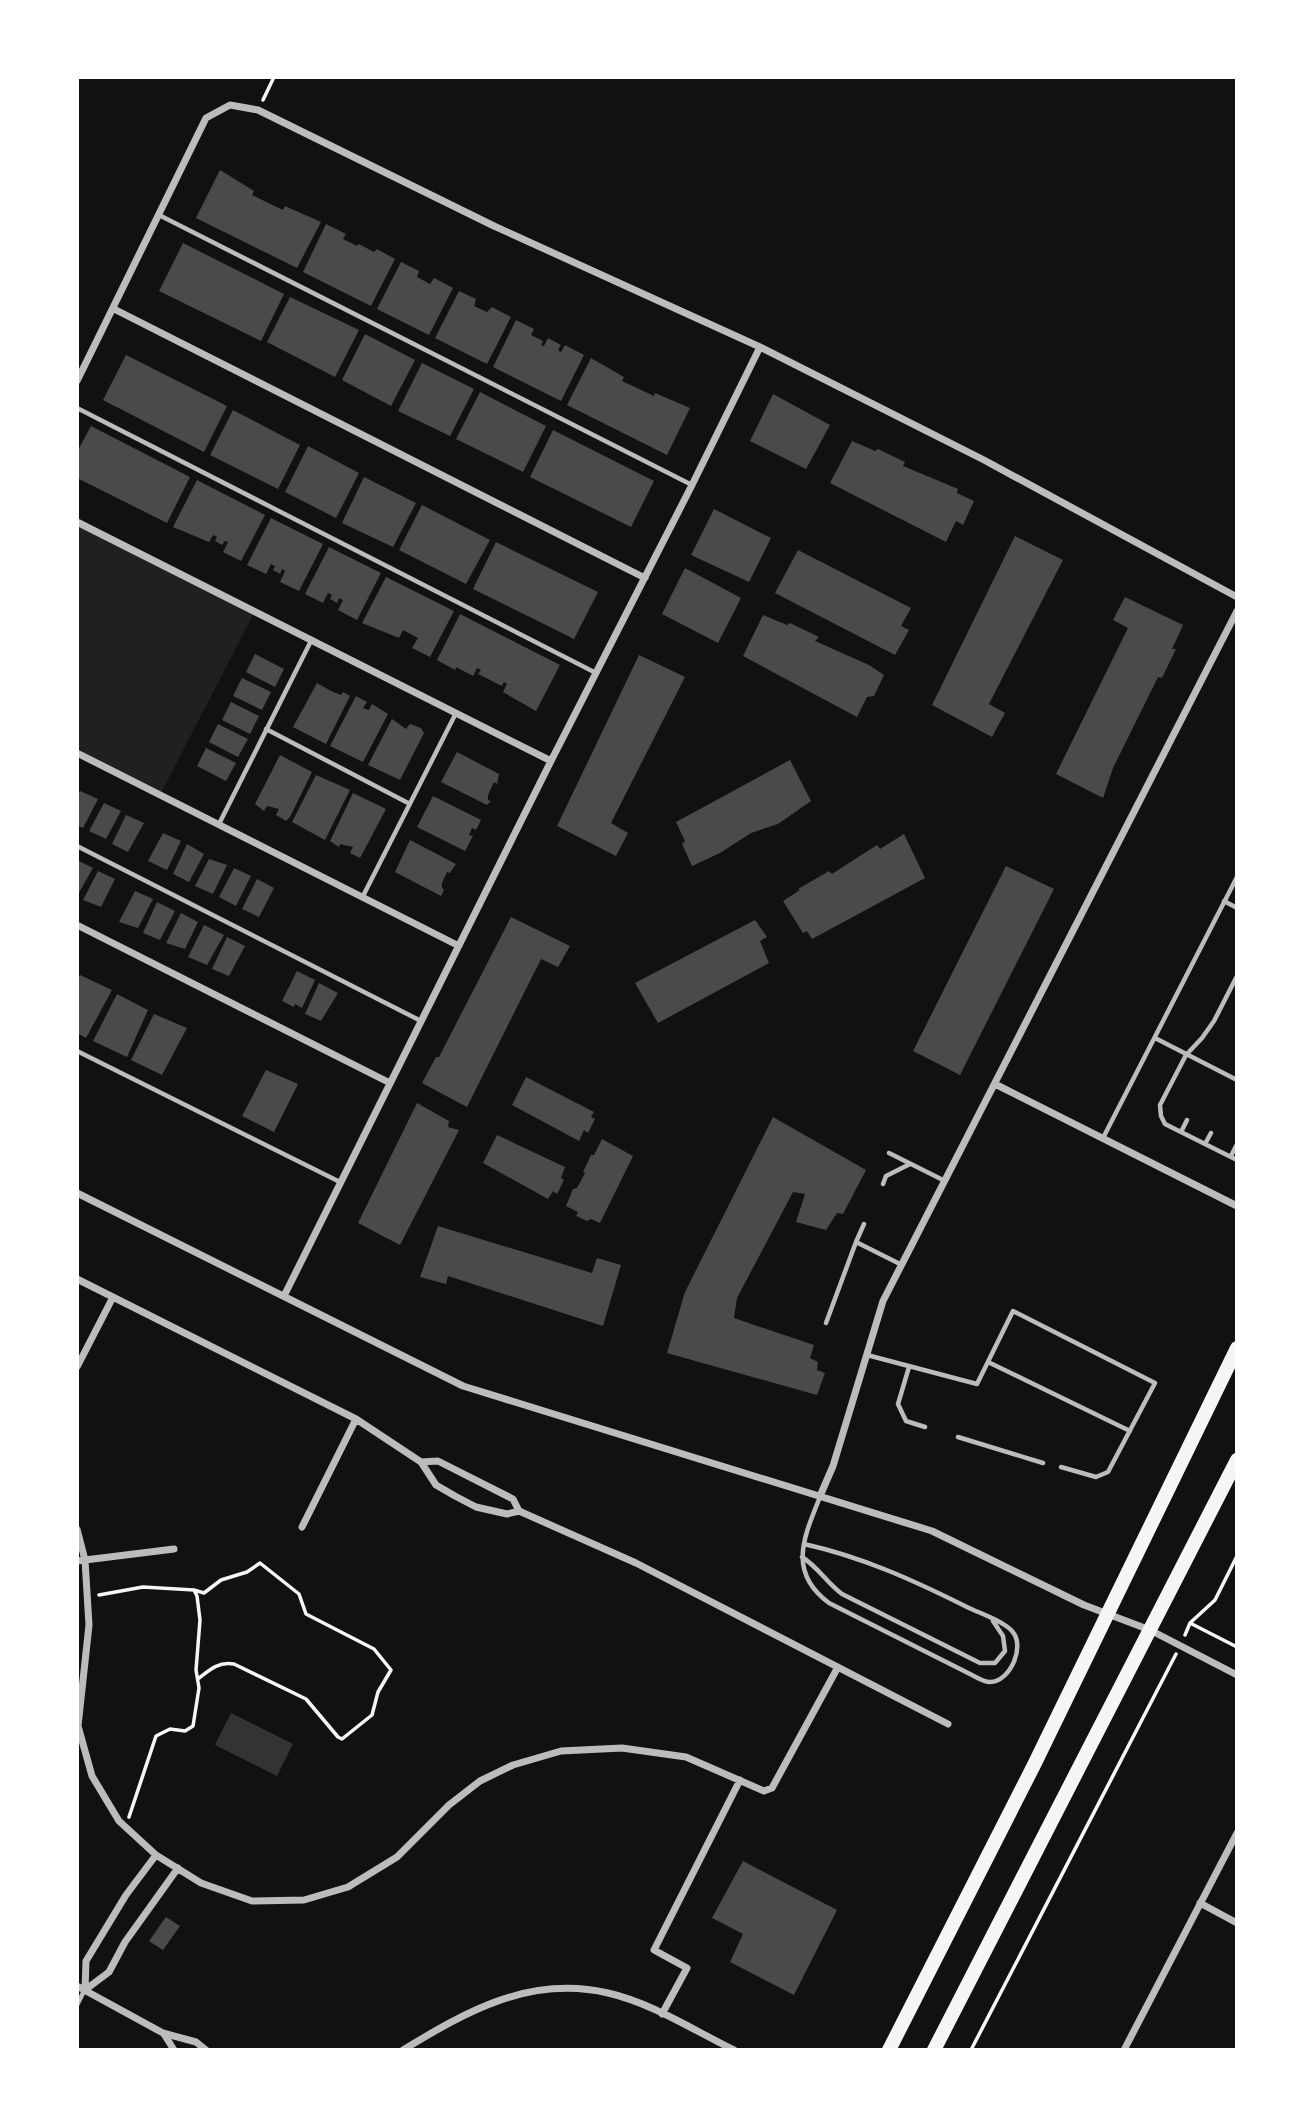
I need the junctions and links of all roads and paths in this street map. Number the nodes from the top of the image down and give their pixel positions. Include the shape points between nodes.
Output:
1 (274, 77) edge
2 (258, 110) junction
3 (159, 215) junction
4 (114, 309) junction
5 (760, 347) junction
6 (77, 381) edge
7 (77, 408) edge
8 (692, 485) junction
9 (77, 522) edge
10 (645, 578) junction
11 (1237, 597) edge
12 (1237, 611) edge
13 (312, 639) junction
14 (596, 673) junction
15 (456, 713) junction
16 (266, 729) junction
17 (77, 753) edge
18 (551, 761) junction
19 (410, 804) junction
20 (219, 825) junction
21 (77, 846) edge
22 (1237, 877) edge
23 (362, 899) junction
24 (1224, 901) junction
25 (1237, 908) edge
26 (77, 925) edge
27 (459, 946) junction
28 (1237, 976) edge
29 (421, 1021) junction
30 (1155, 1038) junction
31 (77, 1051) edge
32 (1186, 1055) junction
33 (1214, 1069) junction
34 (1210, 1077) dead end
35 (1237, 1081) edge
36 (390, 1083) junction
37 (995, 1084) junction
38 (1234, 1088) dead end
39 (1187, 1120) dead end
40 (1181, 1132) junction
41 (1211, 1133) dead end
42 (1103, 1139) junction
43 (1205, 1144) junction
44 (1237, 1146) edge
45 (889, 1153) dead end
46 (1231, 1156) junction
47 (1237, 1160) edge
48 (910, 1164) junction
49 (944, 1181) junction
50 (340, 1182) junction
51 (883, 1184) dead end
52 (77, 1193) edge
53 (1237, 1206) edge
54 (864, 1224) dead end
55 (856, 1242) junction
56 (902, 1265) junction
57 (77, 1279) edge
58 (284, 1296) junction
59 (113, 1297) junction
60 (826, 1323) dead end
61 (1237, 1348) edge
62 (867, 1355) junction
63 (988, 1362) junction
64 (77, 1367) edge
65 (909, 1367) junction
66 (356, 1419) junction
67 (925, 1427) dead end
68 (1130, 1431) junction
69 (958, 1437) dead end
70 (1237, 1460) edge
71 (421, 1462) junction
72 (1043, 1462) dead end
73 (1061, 1467) dead end
74 (820, 1496) junction
75 (519, 1511) junction
76 (302, 1527) dead end
77 (77, 1530) edge
78 (804, 1544) junction
79 (174, 1549) dead end
80 (1237, 1556) edge
81 (801, 1557) junction
82 (81, 1561) edge
83 (194, 1590) junction
84 (87, 1597) junction
85 (1106, 1615) junction
86 (992, 1619) junction
87 (1190, 1623) junction
88 (1150, 1630) junction
89 (1181, 1644) junction
90 (1237, 1647) edge
91 (838, 1667) junction
92 (1237, 1675) edge
93 (198, 1679) junction
94 (948, 1724) dead end
95 (79, 1733) edge
96 (740, 1780) junction
97 (125, 1827) junction
98 (1237, 1833) edge
99 (156, 1855) junction
100 (177, 1868) junction
101 (1200, 1903) junction
102 (1237, 1923) edge
103 (81, 1988) edge
104 (77, 2005) edge
105 (662, 2014) junction
106 (163, 2033) junction
107 (174, 2050) edge
108 (206, 2050) edge
109 (403, 2050) edge
110 (733, 2050) edge
111 (889, 2050) edge
112 (934, 2050) edge
113 (971, 2050) edge
114 (1124, 2050) edge

1 - 2 path
2 - 3 street via 230,105 206,118
2 - 5 street via 494,226
3 - 4 street
3 - 8 lane
4 - 6 street
4 - 10 street
5 - 8 street
5 - 11 street via 984,460
7 - 14 lane
8 - 10 street
9 - 13 street
10 - 14 street
12 - 37 street
13 - 15 street
13 - 16 lane
14 - 18 street
15 - 18 street
15 - 19 lane
16 - 19 lane
16 - 20 lane
17 - 20 street
18 - 27 street
19 - 23 lane
20 - 23 street
21 - 29 lane
22 - 24 lane
23 - 27 street
24 - 25 lane
24 - 30 lane
26 - 36 street
27 - 29 street
28 - 32 lane via 1208,1029
29 - 36 street
30 - 32 lane
30 - 42 lane
31 - 50 lane
32 - 33 lane
32 - 40 lane via 1160,1105 1165,1124
33 - 34 lane
33 - 35 lane
35 - 38 lane
36 - 50 street
37 - 42 street
37 - 49 street
39 - 40 lane
40 - 43 lane
41 - 43 lane
42 - 53 street
43 - 46 lane
44 - 46 lane
45 - 48 lane
46 - 47 lane
48 - 49 lane
48 - 51 lane via 886,1176
49 - 56 street
50 - 58 street
52 - 58 street
54 - 55 lane
55 - 56 lane
55 - 60 lane
56 - 62 street via 883,1301
57 - 59 street
58 - 74 street via 464,1386
59 - 64 street
59 - 66 street
61 - 85 main road
62 - 65 lane
62 - 74 street
63 - 65 lane via 977,1384
63 - 68 lane
63 - 68 lane via 1013,1311 1155,1383
65 - 67 lane via 898,1404 906,1421
66 - 71 street
66 - 76 street
68 - 73 lane via 1108,1472 1096,1477
69 - 72 lane
70 - 88 main road
71 - 75 street via 438,1461 513,1499
71 - 75 street via 436,1485 476,1507 507,1514
74 - 78 lane
74 - 85 street via 932,1531
75 - 91 street via 636,1563
77 - 82 street
78 - 81 lane
78 - 86 lane via 856,1557
79 - 82 street
80 - 87 path via 1214,1600
81 - 86 lane via 842,1594 957,1654 988,1665 995,1664 1005,1651 1003,1636
81 - 86 lane via 809,1582 829,1603 989,1682 1001,1679 1016,1656 1017,1640 1012,1631
82 - 84 street
83 - 84 path via 143,1587
83 - 93 path via 200,1620
83 - 93 path via 204,1593 260,1563 299,1594 306,1614 374,1649 391,1670 372,1715 342,1739 306,1699 234,1664 216,1666
84 - 95 street via 89,1625
85 - 88 street
85 - 111 main road
87 - 89 path
87 - 90 path
88 - 89 street
88 - 112 main road
89 - 92 street
89 - 113 path
91 - 94 street
91 - 96 street via 772,1788 764,1790
93 - 97 path via 193,1726 156,1736
95 - 97 street via 92,1776
96 - 100 street via 686,1756 622,1748 561,1751 513,1765 480,1782 449,1805 397,1857 348,1887 304,1900 252,1901 201,1883
96 - 105 street via 654,1950 687,1968
97 - 99 street
98 - 101 street
99 - 100 street
99 - 103 street via 86,1961
100 - 103 street via 109,1972
101 - 102 street
101 - 114 street
103 - 104 lane
103 - 106 street
105 - 109 street via 590,1989 544,1990 499,1999 457,2017
105 - 110 street
106 - 107 street
106 - 108 street via 196,2042

